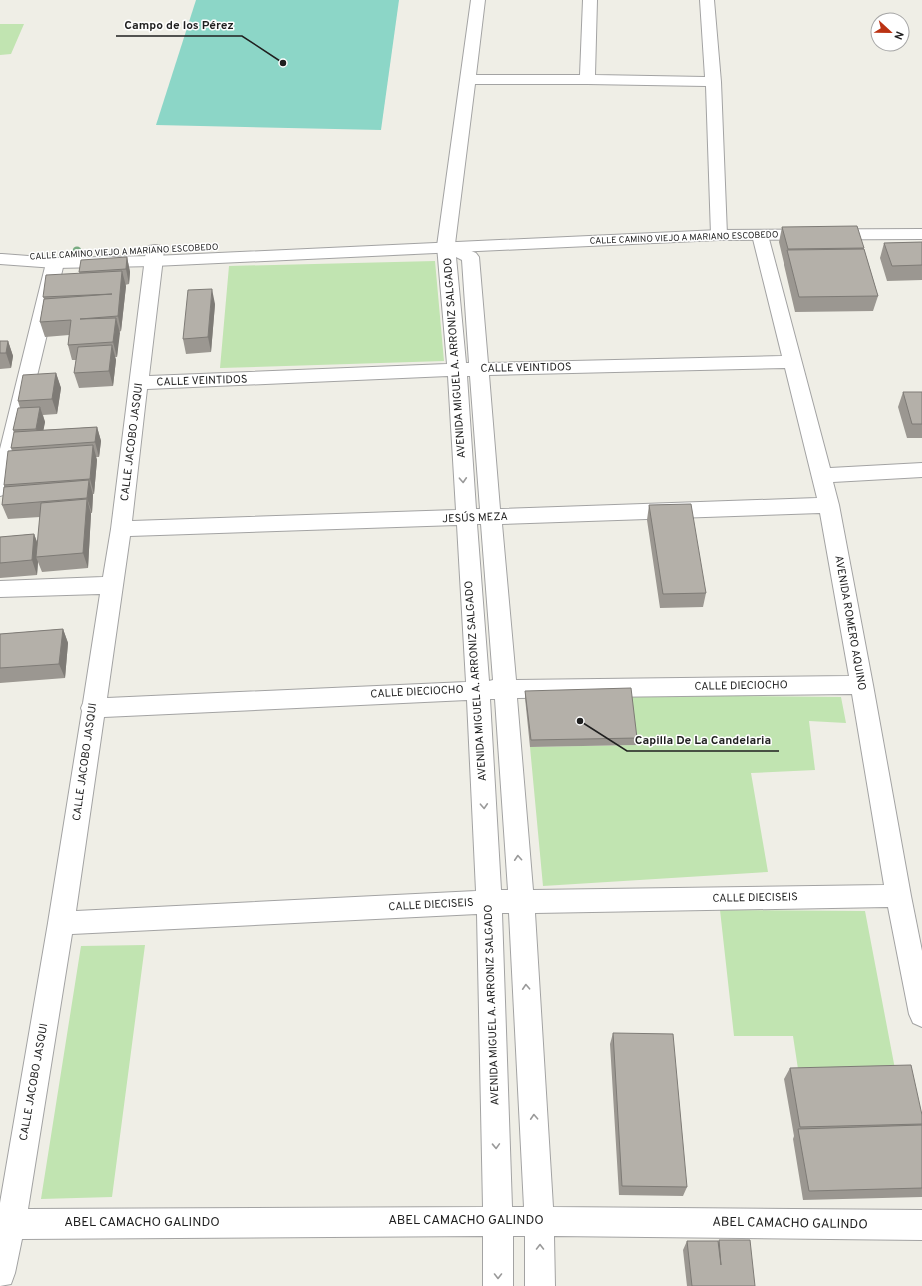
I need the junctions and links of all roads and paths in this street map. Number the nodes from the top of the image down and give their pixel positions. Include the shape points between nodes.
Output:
1 (478, 0) edge
2 (590, 0) edge
3 (707, 0) edge
4 (587, 79) junction
5 (467, 80) junction
6 (713, 82) junction
7 (922, 234) edge
8 (719, 235) junction
9 (760, 235) junction
10 (446, 246) junction
11 (155, 255) junction
12 (1, 259) edge
13 (55, 264) junction
14 (792, 362) junction
15 (468, 370) junction
16 (140, 383) junction
17 (922, 470) edge
18 (821, 476) junction
19 (0, 489) edge
20 (829, 505) junction
21 (491, 517) junction
22 (466, 518) junction
23 (120, 528) junction
24 (112, 585) junction
25 (0, 589) edge
26 (862, 685) junction
27 (506, 689) junction
28 (478, 690) junction
29 (92, 708) junction
30 (898, 896) junction
31 (522, 901) junction
32 (489, 902) junction
33 (61, 923) junction
34 (922, 1014) edge
35 (498, 1221) junction
36 (540, 1221) junction
37 (11, 1224) junction
38 (922, 1225) edge
39 (0, 1269) edge
40 (498, 1286) edge
41 (540, 1286) edge

1 - 5 street, AVENIDA MIGUEL A. ARRONIZ SALGADO
2 - 4 street
3 - 6 street
4 - 5 street
4 - 6 street
5 - 10 street, AVENIDA MIGUEL A. ARRONIZ SALGADO
6 - 8 street
7 - 9 street, CALLE CAMINO VIEJO A MARIANO ESCOBEDO
8 - 9 street, CALLE CAMINO VIEJO A MARIANO ESCOBEDO
8 - 10 street, CALLE CAMINO VIEJO A MARIANO ESCOBEDO
9 - 14 street, AVENIDA ROMERO AQUINO
10 - 11 street, CALLE CAMINO VIEJO A MARIANO ESCOBEDO
10 - 15 street, AVENIDA MIGUEL A. ARRONIZ SALGADO
11 - 12 street, CALLE CAMINO VIEJO A MARIANO ESCOBEDO via 56,254
11 - 13 street, CALLE CAMINO VIEJO A MARIANO ESCOBEDO
11 - 16 street, CALLE JACOBO JASQUI
12 - 13 street, CALLE CAMINO VIEJO A MARIANO ESCOBEDO
13 - 19 street
14 - 15 street, CALLE VEINTIDOS
14 - 18 street, AVENIDA ROMERO AQUINO
15 - 16 street, CALLE VEINTIDOS
15 - 21 street, AVENIDA MIGUEL A. ARRONIZ SALGADO
15 -> 22 street, AVENIDA MIGUEL A. ARRONIZ SALGADO
16 - 23 street, CALLE JACOBO JASQUI
17 - 18 street
18 - 20 street, AVENIDA ROMERO AQUINO
20 - 21 street, JESÚS MEZA
20 - 26 street, AVENIDA ROMERO AQUINO
21 - 22 street, JESÚS MEZA
21 - 27 street, AVENIDA MIGUEL A. ARRONIZ SALGADO
22 - 23 street, JESÚS MEZA
22 - 28 street, AVENIDA MIGUEL A. ARRONIZ SALGADO
23 - 24 street, CALLE JACOBO JASQUI
24 - 25 street
24 - 29 street, CALLE JACOBO JASQUI
26 - 27 street, CALLE DIECIOCHO
26 - 30 street, AVENIDA ROMERO AQUINO
27 - 28 street, CALLE DIECIOCHO
31 -> 27 street, AVENIDA MIGUEL A. ARRONIZ SALGADO
28 - 29 street, CALLE DIECIOCHO
28 -> 32 street, AVENIDA MIGUEL A. ARRONIZ SALGADO
29 - 33 street, CALLE JACOBO JASQUI
30 - 31 street, CALLE DIECISEIS
30 - 34 street, AVENIDA ROMERO AQUINO
31 - 32 street, CALLE DIECISEIS
36 -> 31 street, AVENIDA MIGUEL A. ARRONIZ SALGADO
32 - 33 street, CALLE DIECISEIS
32 -> 35 street, AVENIDA MIGUEL A. ARRONIZ SALGADO
33 - 37 street, CALLE JACOBO JASQUI
35 - 36 street, ABEL CAMACHO GALINDO
35 - 37 street, ABEL CAMACHO GALINDO
35 -> 40 street, AVENIDA MIGUEL A. ARRONIZ SALGADO
36 - 38 street, ABEL CAMACHO GALINDO
41 -> 36 street, AVENIDA MIGUEL A. ARRONIZ SALGADO
37 - 39 street, CALLE JACOBO JASQUI

